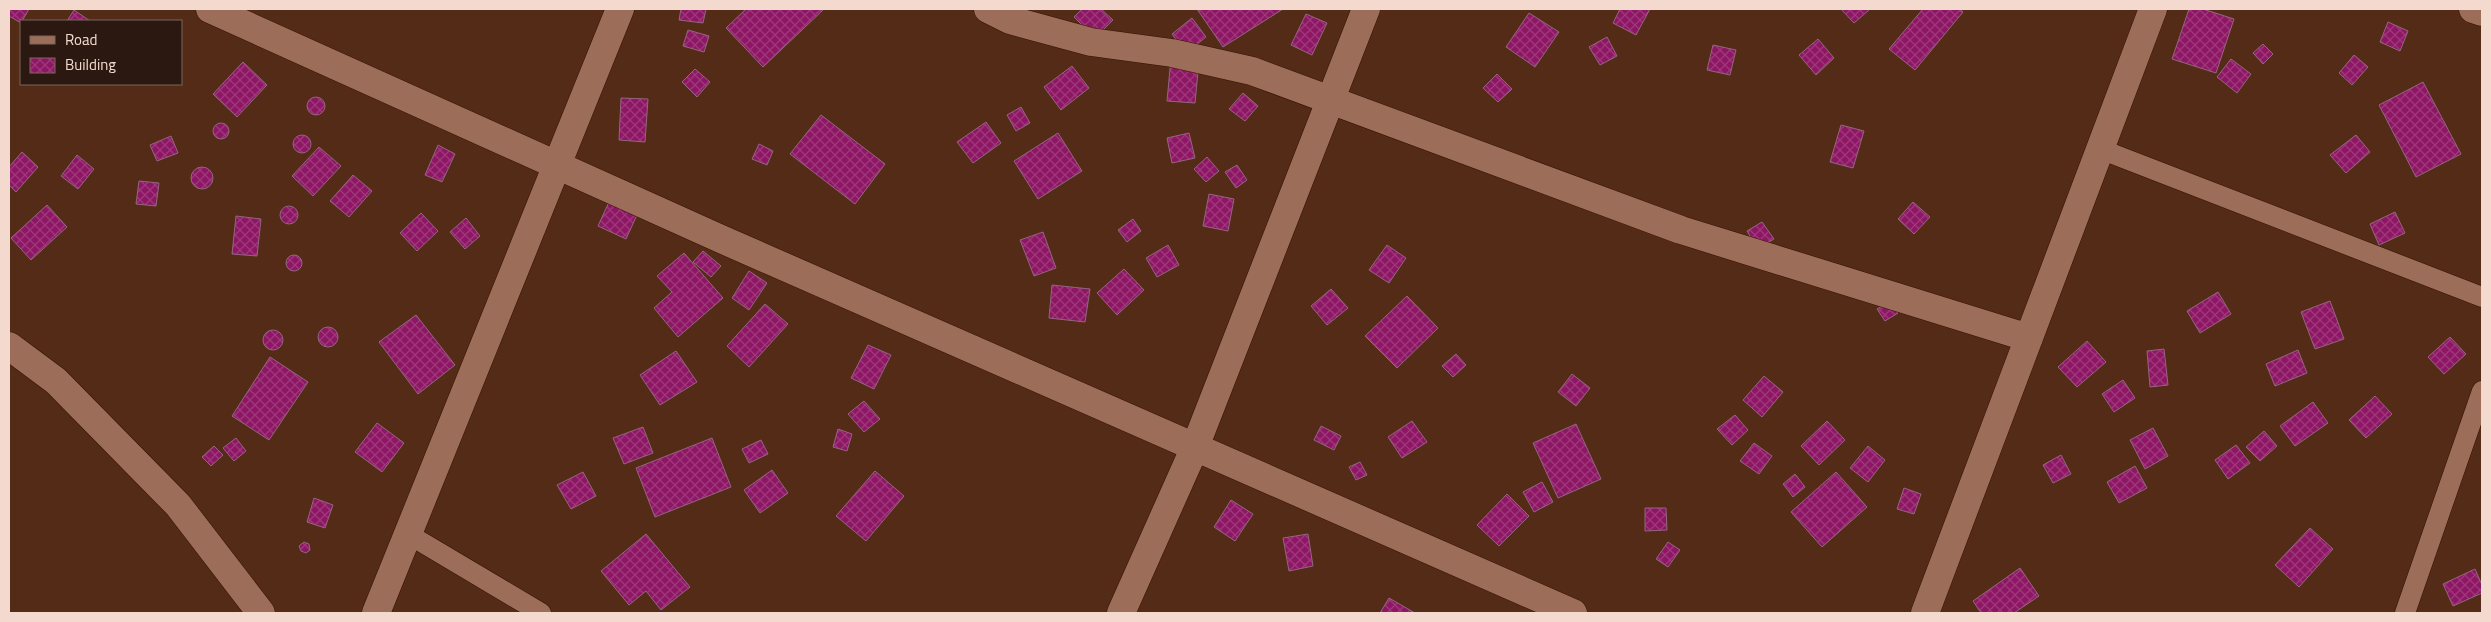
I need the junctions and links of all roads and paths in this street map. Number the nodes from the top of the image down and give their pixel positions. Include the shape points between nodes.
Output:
1 (210, 9) edge
2 (620, 9) edge
3 (988, 9) edge
4 (1366, 9) edge
5 (2153, 9) edge
6 (2473, 9) edge
7 (2482, 12) edge
8 (1329, 100) junction
9 (2100, 149) junction
10 (557, 165) junction
11 (2482, 297) edge
12 (2029, 338) junction
13 (9, 346) edge
14 (2482, 391) edge
15 (1195, 447) junction
16 (408, 534) junction
17 (262, 613) edge
18 (376, 613) edge
19 (541, 613) edge
20 (1121, 613) edge
21 (1573, 613) edge
22 (1925, 613) edge
23 (2405, 613) edge

1 - 10 street
2 - 10 street
3 - 8 street via 1010,20 1091,42 1172,53 1252,71
4 - 8 street
5 - 9 street
6 - 7 street
8 - 12 street via 1681,230
8 - 15 street
9 - 11 lane
9 - 12 street
10 - 15 street
10 - 16 street
12 - 22 street
13 - 17 street via 56,382 178,505
14 - 23 lane
15 - 20 street
15 - 21 street
16 - 18 street
16 - 19 lane

